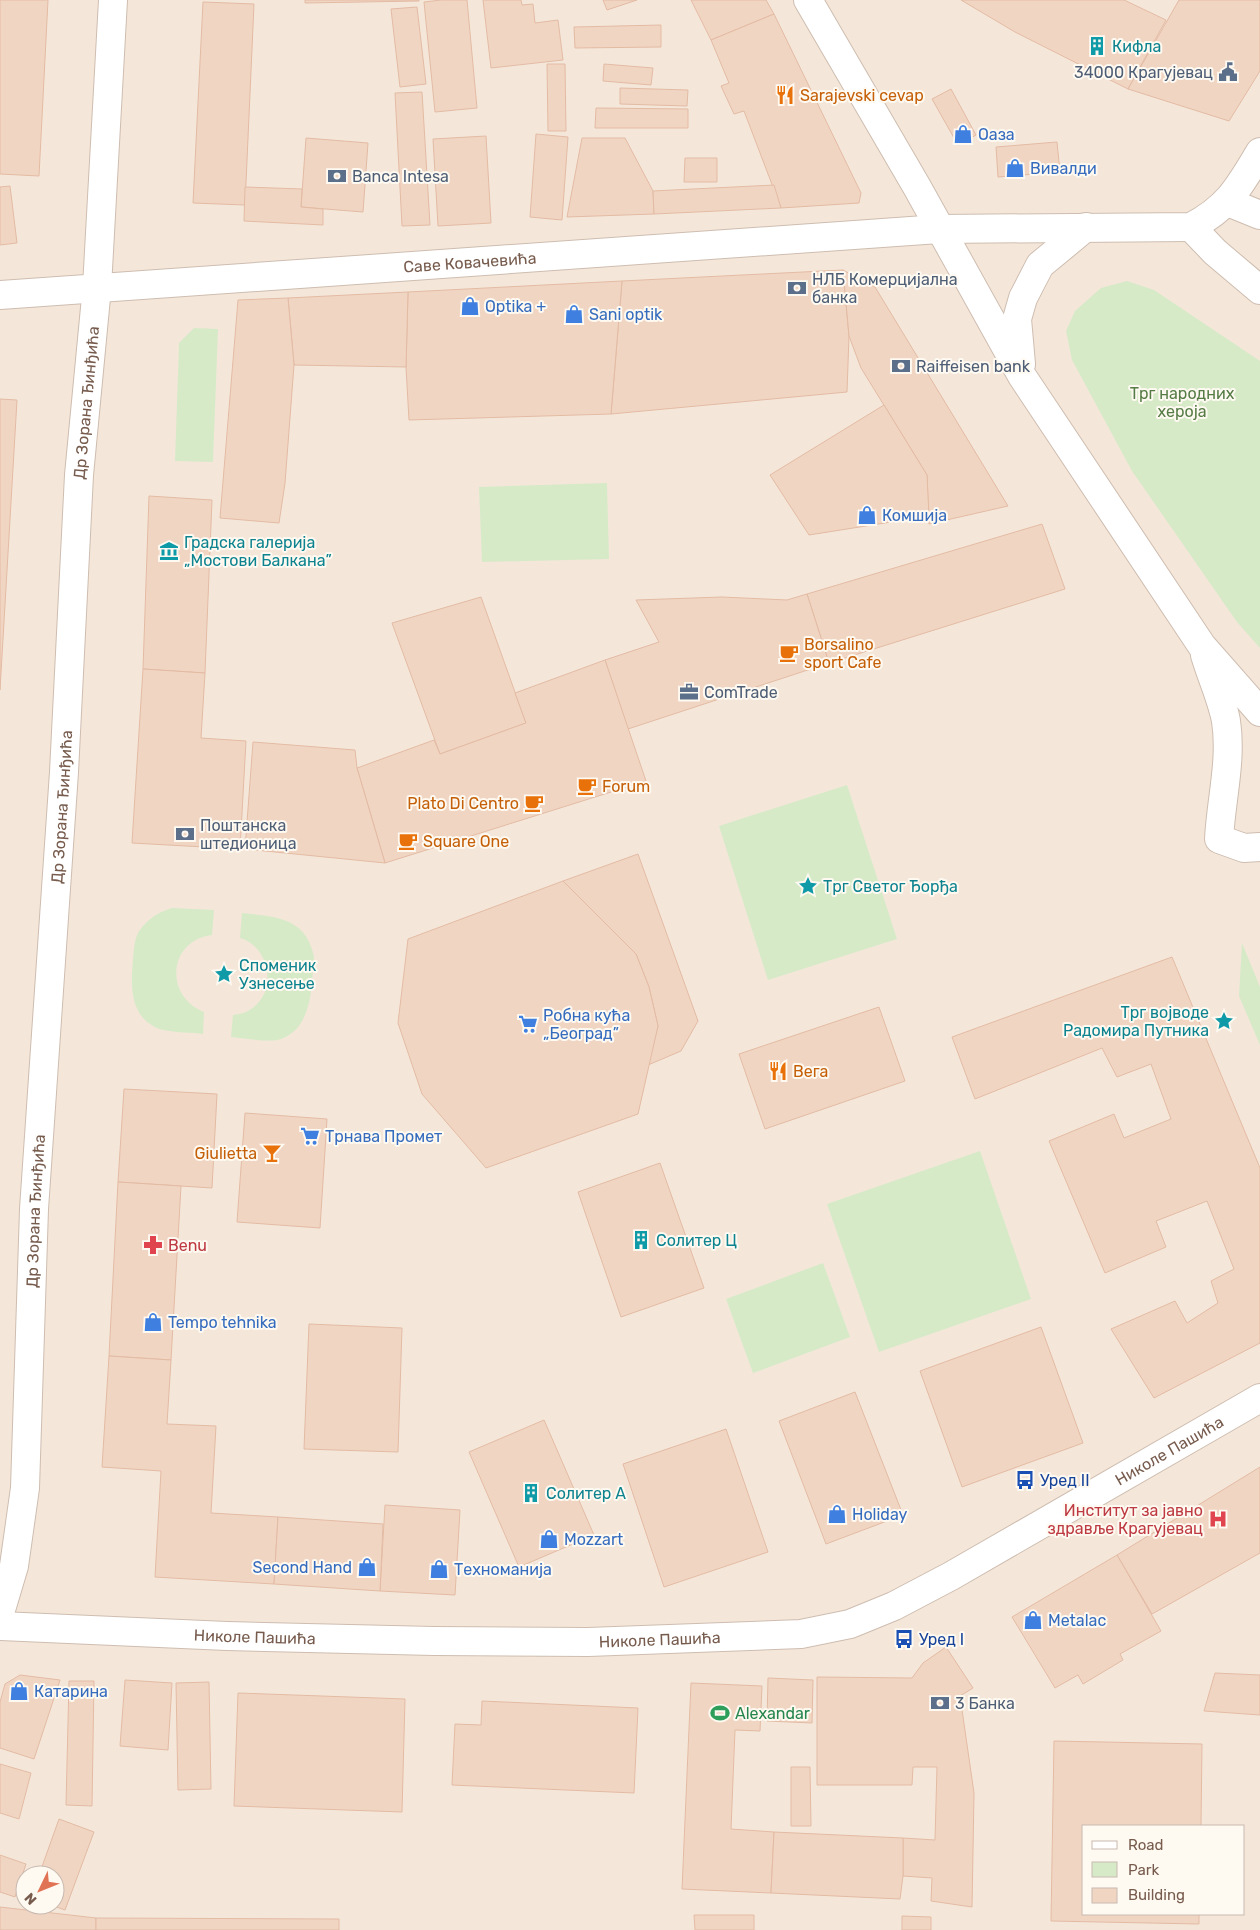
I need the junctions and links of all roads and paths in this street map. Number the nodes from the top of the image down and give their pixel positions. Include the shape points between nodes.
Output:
1 (113, 0) edge
2 (808, 0) edge
3 (1260, 152) edge
4 (1228, 202) junction
5 (1260, 215) edge
6 (1086, 226) junction
7 (1191, 227) junction
8 (939, 229) junction
9 (96, 288) junction
10 (1260, 290) edge
11 (0, 296) edge
12 (1022, 376) junction
13 (1202, 646) junction
14 (1260, 712) edge
15 (1260, 847) edge
16 (1260, 1398) edge
17 (0, 1613) edge
18 (0, 1626) edge

1 - 9 street, Др Зорана Ђинђића
2 - 8 street
3 - 4 street
4 - 5 street
4 - 7 street
6 - 7 street
6 - 8 street
6 - 12 street via 1040,265 1023,298 1017,318
7 - 10 street
8 - 9 street, Саве Ковачевића
8 - 12 street
9 - 11 street, Саве Ковачевића
9 - 17 street, Др Зорана Ђинђића via 79,475 64,772 34,1209 25,1488 14,1566
12 - 13 street
13 - 14 street
13 - 15 street via 1226,720 1228,769 1218,839 1244,848
16 - 18 street, Николе Пашића via 952,1576 894,1606 850,1624 801,1634 588,1642 434,1641

